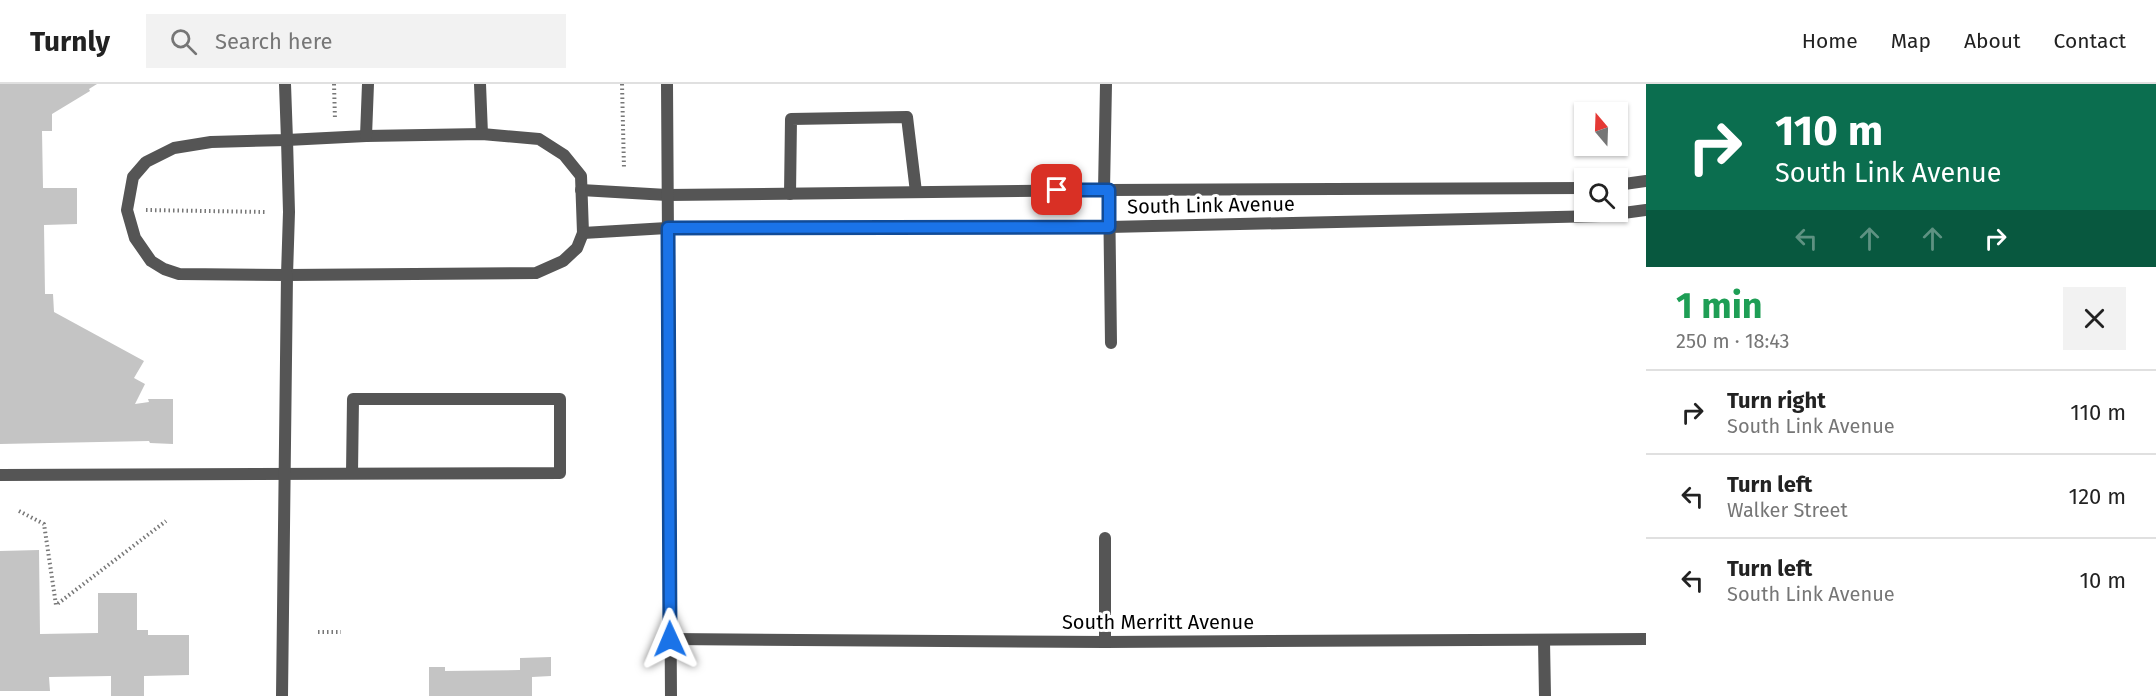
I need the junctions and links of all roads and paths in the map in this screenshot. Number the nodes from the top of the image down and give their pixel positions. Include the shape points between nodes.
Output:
1 (285, 84) edge
2 (333, 84) edge
3 (368, 84) edge
4 (480, 84) edge
5 (622, 84) edge
6 (667, 84) edge
7 (1106, 84) edge
8 (335, 120) dead end
9 (482, 134) junction
10 (366, 136) junction
11 (287, 140) junction
12 (624, 169) dead end
13 (1646, 181) edge
14 (1628, 183) edge
15 (1574, 188) edge
16 (581, 190) junction
17 (1106, 190) junction
18 (916, 192) junction
19 (790, 194) junction
20 (667, 195) junction
21 (127, 210) junction
22 (1646, 210) edge
23 (266, 212) dead end
24 (1109, 227) junction
25 (668, 228) junction
26 (583, 233) junction
27 (286, 275) junction
28 (1111, 343) dead end
29 (352, 473) junction
30 (284, 474) junction
31 (0, 475) edge
32 (20, 510) dead end
33 (166, 521) dead end
34 (1104, 538) dead end
35 (318, 632) dead end
36 (341, 632) dead end
37 (670, 639) junction
38 (1646, 639) edge
39 (1544, 641) junction
40 (1105, 642) junction
41 (282, 696) edge
42 (671, 696) edge
43 (1545, 696) edge

1 - 11 street
2 - 8 path
3 - 10 street
4 - 9 street
5 - 12 path
6 - 20 street
7 - 17 street
9 - 10 street
9 - 16 street via 539,140 564,155 581,176
10 - 11 street
11 - 21 street via 211,142 174,148 146,162 133,177
11 - 27 street
13 - 14 street
15 - 17 street, South Link Avenue
16 - 20 street, South Link Avenue
16 - 26 street
17 - 18 street, South Link Avenue
17 - 24 street
18 - 19 street, South Link Avenue
18 - 19 street via 907,117 791,119
19 - 20 street, South Link Avenue
20 - 25 street
21 - 23 path
21 - 27 street via 135,238 151,261 164,269 179,274
22 - 24 street, South Link Avenue via 1601,216
24 - 25 street, South Link Avenue
24 - 28 street
25 - 26 street, South Link Avenue
25 - 37 street
26 - 27 street via 577,248 563,261 536,273
27 - 30 street
29 - 29 street via 560,473 560,399 353,399
29 - 30 street
30 - 31 street
30 - 41 street
32 - 33 path via 44,524 56,605
34 - 40 street
35 - 36 path
37 - 40 street, South Merritt Avenue
37 - 42 street
38 - 39 street, South Merritt Avenue
39 - 40 street, South Merritt Avenue
39 - 43 street

